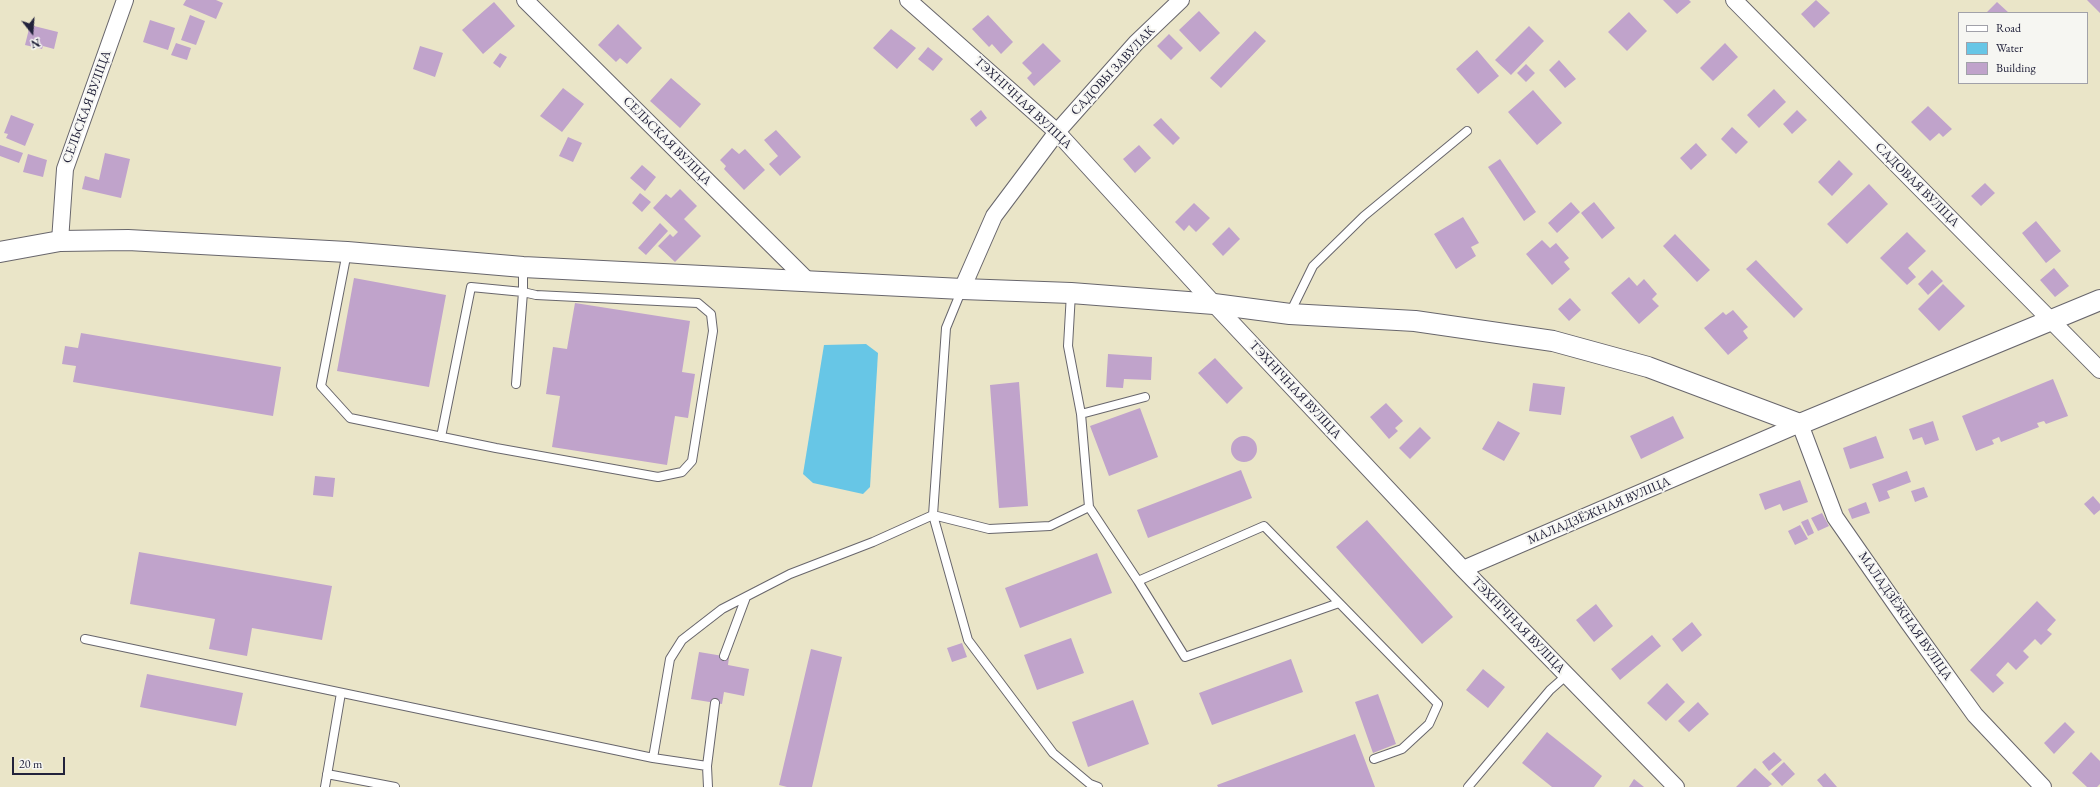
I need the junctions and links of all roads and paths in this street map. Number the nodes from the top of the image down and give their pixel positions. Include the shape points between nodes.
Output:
1 (125, 0) edge
2 (525, 0) edge
3 (908, 0) edge
4 (1181, 0) edge
5 (1734, 0) edge
6 (1467, 131) dead end
7 (1057, 132) junction
8 (60, 241) junction
9 (0, 252) edge
10 (347, 252) junction
11 (523, 267) junction
12 (809, 282) junction
13 (962, 289) junction
14 (523, 292) junction
15 (1071, 293) junction
16 (2100, 300) edge
17 (1214, 304) junction
18 (1290, 314) junction
19 (2051, 320) junction
20 (2100, 370) edge
21 (516, 384) dead end
22 (1145, 397) dead end
23 (1081, 414) junction
24 (1800, 424) junction
25 (441, 437) junction
26 (1089, 507) junction
27 (933, 515) junction
28 (1463, 568) junction
29 (1138, 581) junction
30 (746, 597) junction
31 (1339, 603) junction
32 (86, 640) dead end
33 (724, 656) dead end
34 (1567, 675) junction
35 (341, 693) junction
36 (715, 703) dead end
37 (653, 758) junction
38 (1374, 759) dead end
39 (707, 766) junction
40 (327, 774) junction
41 (325, 787) edge
42 (396, 787) edge
43 (708, 787) edge
44 (1098, 787) edge
45 (1468, 787) edge
46 (1676, 787) edge
47 (2043, 787) edge

1 - 8 street, СЕЛЬСКАЯ ВУЛІЦА via 65,169
2 - 12 street, СЕЛЬСКАЯ ВУЛІЦА
3 - 7 street, ТЭХНІЧНАЯ ВУЛІЦА
4 - 7 street, САДОВЫ ЗАВУЛАК via 1136,43
5 - 19 street, САДОВАЯ ВУЛІЦА
6 - 18 lane via 1364,216 1313,266
7 - 13 street, САДОВЫ ЗАВУЛАК via 994,216
7 - 17 street, ТЭХНІЧНАЯ ВУЛІЦА
8 - 9 street
8 - 10 street via 128,240
10 - 11 street
10 - 25 lane via 320,386 350,418
11 - 12 street
11 - 14 lane
12 - 13 street
13 - 15 street
13 - 27 lane via 946,328
14 - 21 lane
14 - 25 lane via 470,287
14 - 25 lane via 536,295 698,303 711,314 713,330 692,461 682,472 658,477
15 - 17 street
15 - 23 lane via 1068,346
16 - 19 street, МАЛАДЗЁЖНАЯ ВУЛІЦА
17 - 18 street
17 - 28 street, ТЭХНІЧНАЯ ВУЛІЦА
18 - 24 street via 1416,321 1553,341 1648,367
19 - 20 street, САДОВАЯ ВУЛІЦА
19 - 24 street, МАЛАДЗЁЖНАЯ ВУЛІЦА
22 - 23 lane
23 - 26 lane
24 - 28 street, МАЛАДЗЁЖНАЯ ВУЛІЦА
24 - 47 street, МАЛАДЗЁЖНАЯ ВУЛІЦА via 1835,517 1976,714
26 - 27 lane via 1050,526 990,529
26 - 29 lane
27 - 30 lane via 873,542 790,574
27 - 44 lane via 968,640 1053,753 1090,784
28 - 34 street, ТЭХНІЧНАЯ ВУЛІЦА
29 - 31 lane via 1264,526
29 - 31 lane via 1185,657
30 - 33 lane
30 - 37 lane via 722,609 682,640 670,658
31 - 38 lane via 1438,704 1429,724 1402,749
32 - 35 lane
34 - 45 lane via 1550,690
34 - 46 street, ТЭХНІЧНАЯ ВУЛІЦА
35 - 37 lane
35 - 40 lane
36 - 39 lane
37 - 39 lane
39 - 43 lane
40 - 41 lane
40 - 42 lane

